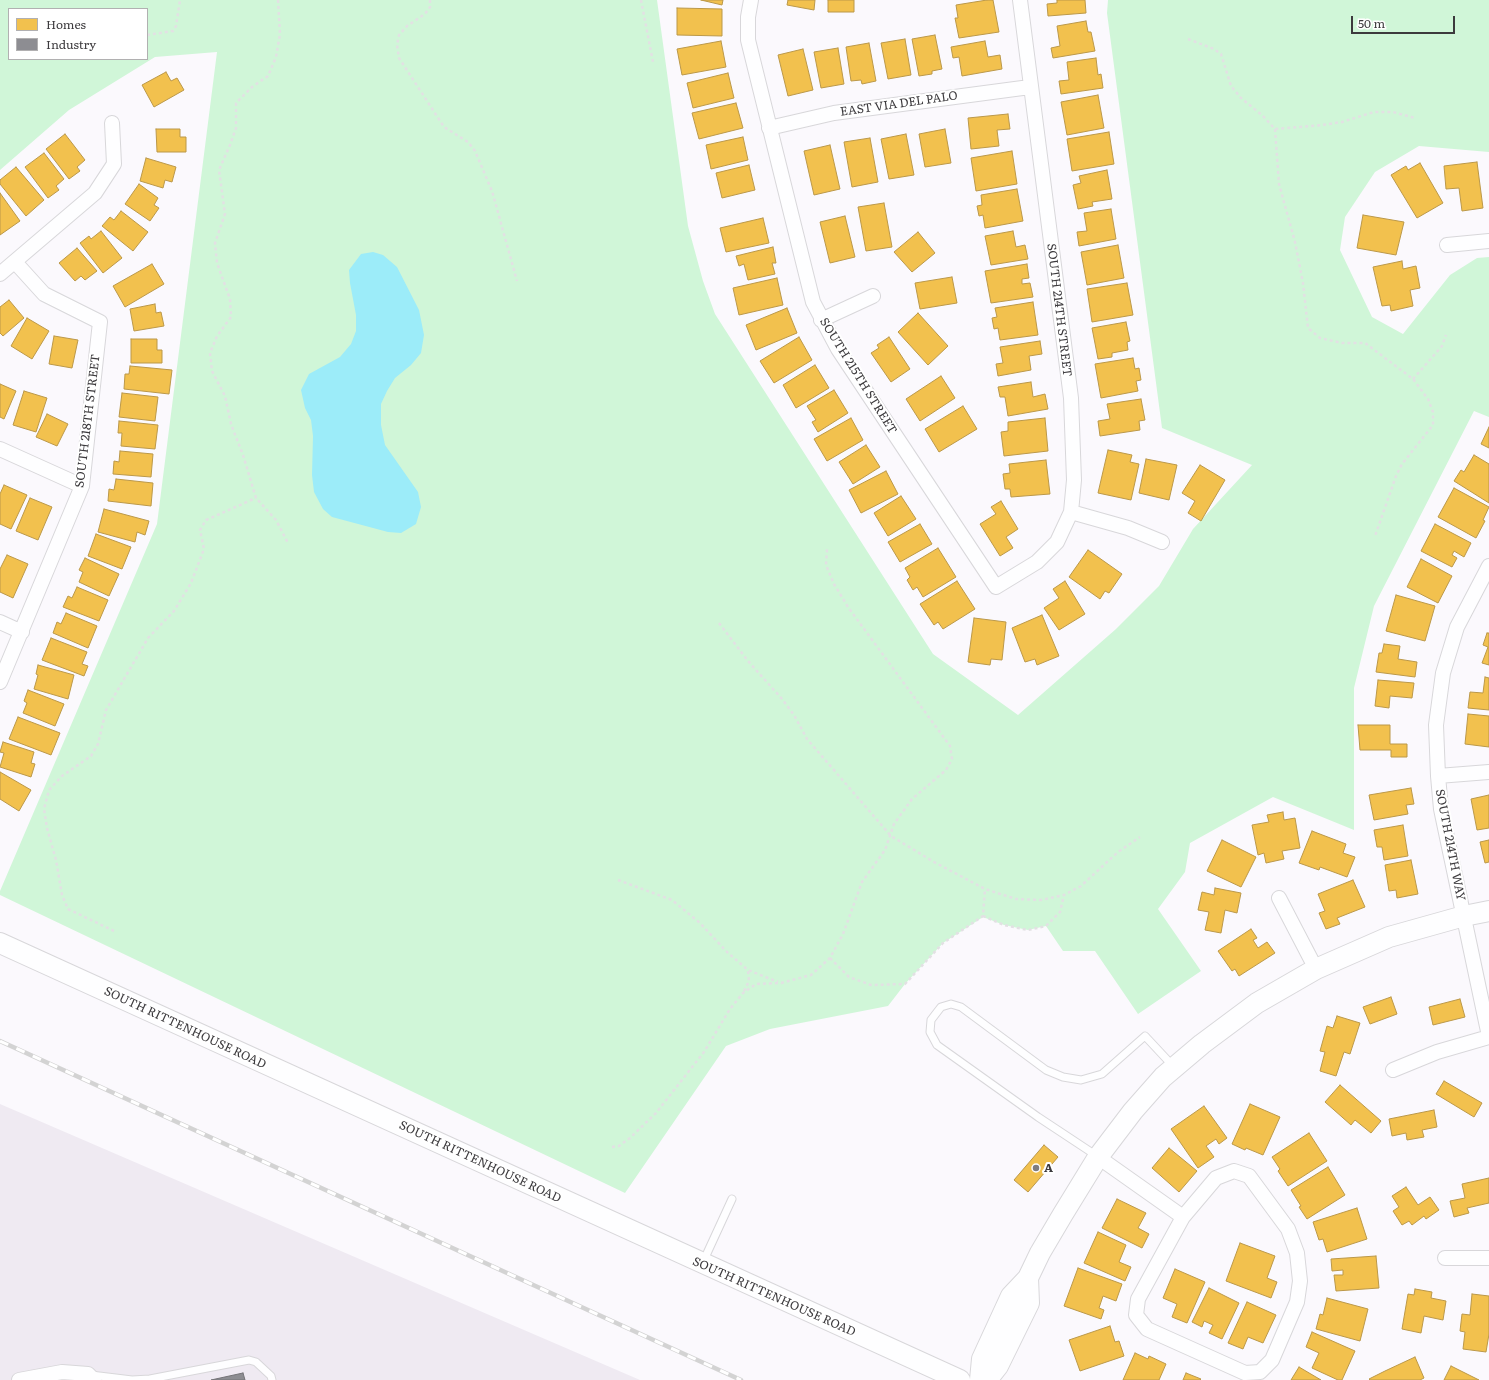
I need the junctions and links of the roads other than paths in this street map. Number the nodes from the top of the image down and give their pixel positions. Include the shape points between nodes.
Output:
1 (750, 0) edge
2 (1020, 0) edge
3 (1030, 87) junction
4 (112, 123) dead end
5 (769, 128) junction
6 (1489, 241) edge
7 (1447, 245) dead end
8 (15, 262) junction
9 (0, 274) edge
10 (873, 296) dead end
11 (821, 320) junction
12 (0, 449) edge
13 (82, 486) junction
14 (1070, 512) junction
15 (1162, 542) dead end
16 (1489, 566) edge
17 (996, 587) joint
18 (0, 622) edge
19 (22, 632) junction
20 (0, 682) edge
21 (1489, 772) edge
22 (1438, 776) junction
23 (1279, 898) dead end
24 (1489, 911) edge
25 (1464, 916) junction
26 (0, 943) edge
27 (1316, 969) junction
28 (1489, 1037) edge
29 (1174, 1068) junction
30 (1393, 1070) dead end
31 (1098, 1157) junction
32 (732, 1199) dead end
33 (1183, 1217) junction
34 (1445, 1258) dead end
35 (1489, 1258) edge
36 (702, 1264) junction
37 (1028, 1278) junction
38 (63, 1376) edge
39 (91, 1377) edge
40 (20, 1380) edge
41 (150, 1380) edge
42 (272, 1380) edge
43 (960, 1380) edge
44 (980, 1380) edge
45 (987, 1380) edge

1 - 5 street, SOUTH 215TH STREET via 748,40
2 - 3 street, SOUTH 214TH STREET
3 - 5 street, EAST VIA DEL PALO via 834,113
3 - 14 street, SOUTH 214TH STREET via 1071,398 1074,480
4 - 8 street via 114,164 95,193
5 - 11 street, SOUTH 215TH STREET via 808,284
6 - 7 street
8 - 9 street
8 - 13 street, SOUTH 218TH STREET via 44,294 100,322
10 - 11 street
11 - 17 street, SOUTH 215TH STREET
12 - 13 street
13 - 19 street, SOUTH 218TH STREET
14 - 15 street via 1128,528
14 - 17 street, SOUTH 214TH STREET via 1057,542 1037,562
16 - 22 street, SOUTH 214TH WAY via 1457,627 1443,673 1436,725
18 - 19 street
19 - 20 street, SOUTH 218TH STREET
21 - 22 street
22 - 25 street, SOUTH 214TH WAY via 1441,808
23 - 27 street
24 - 25 main road
25 - 27 main road via 1389,937
25 - 28 street, SOUTH 214TH WAY
26 - 36 main road, SOUTH RITTENHOUSE ROAD
27 - 29 main road via 1257,1003
28 - 30 street via 1437,1052
29 - 31 main road via 1133,1111
29 - 31 lane via 1145,1036 1102,1074 1081,1080 1063,1077 1046,1070 961,1007 950,1004 941,1007 931,1020 930,1032 937,1045 1038,1118
31 - 33 street
31 - 37 main road via 1059,1220
32 - 36 lane
33 - 33 street via 1138,1299 1136,1315 1147,1329 1245,1373 1260,1372 1272,1360 1297,1302 1300,1281 1297,1254 1288,1229 1249,1176 1234,1171 1216,1178
34 - 35 street
36 - 43 main road, SOUTH RITTENHOUSE ROAD
37 - 44 main road via 1011,1296 982,1359
37 - 45 main road via 1029,1303 998,1366
38 - 39 street
38 - 40 street
39 - 41 lane
41 - 42 lane via 249,1360 256,1362

